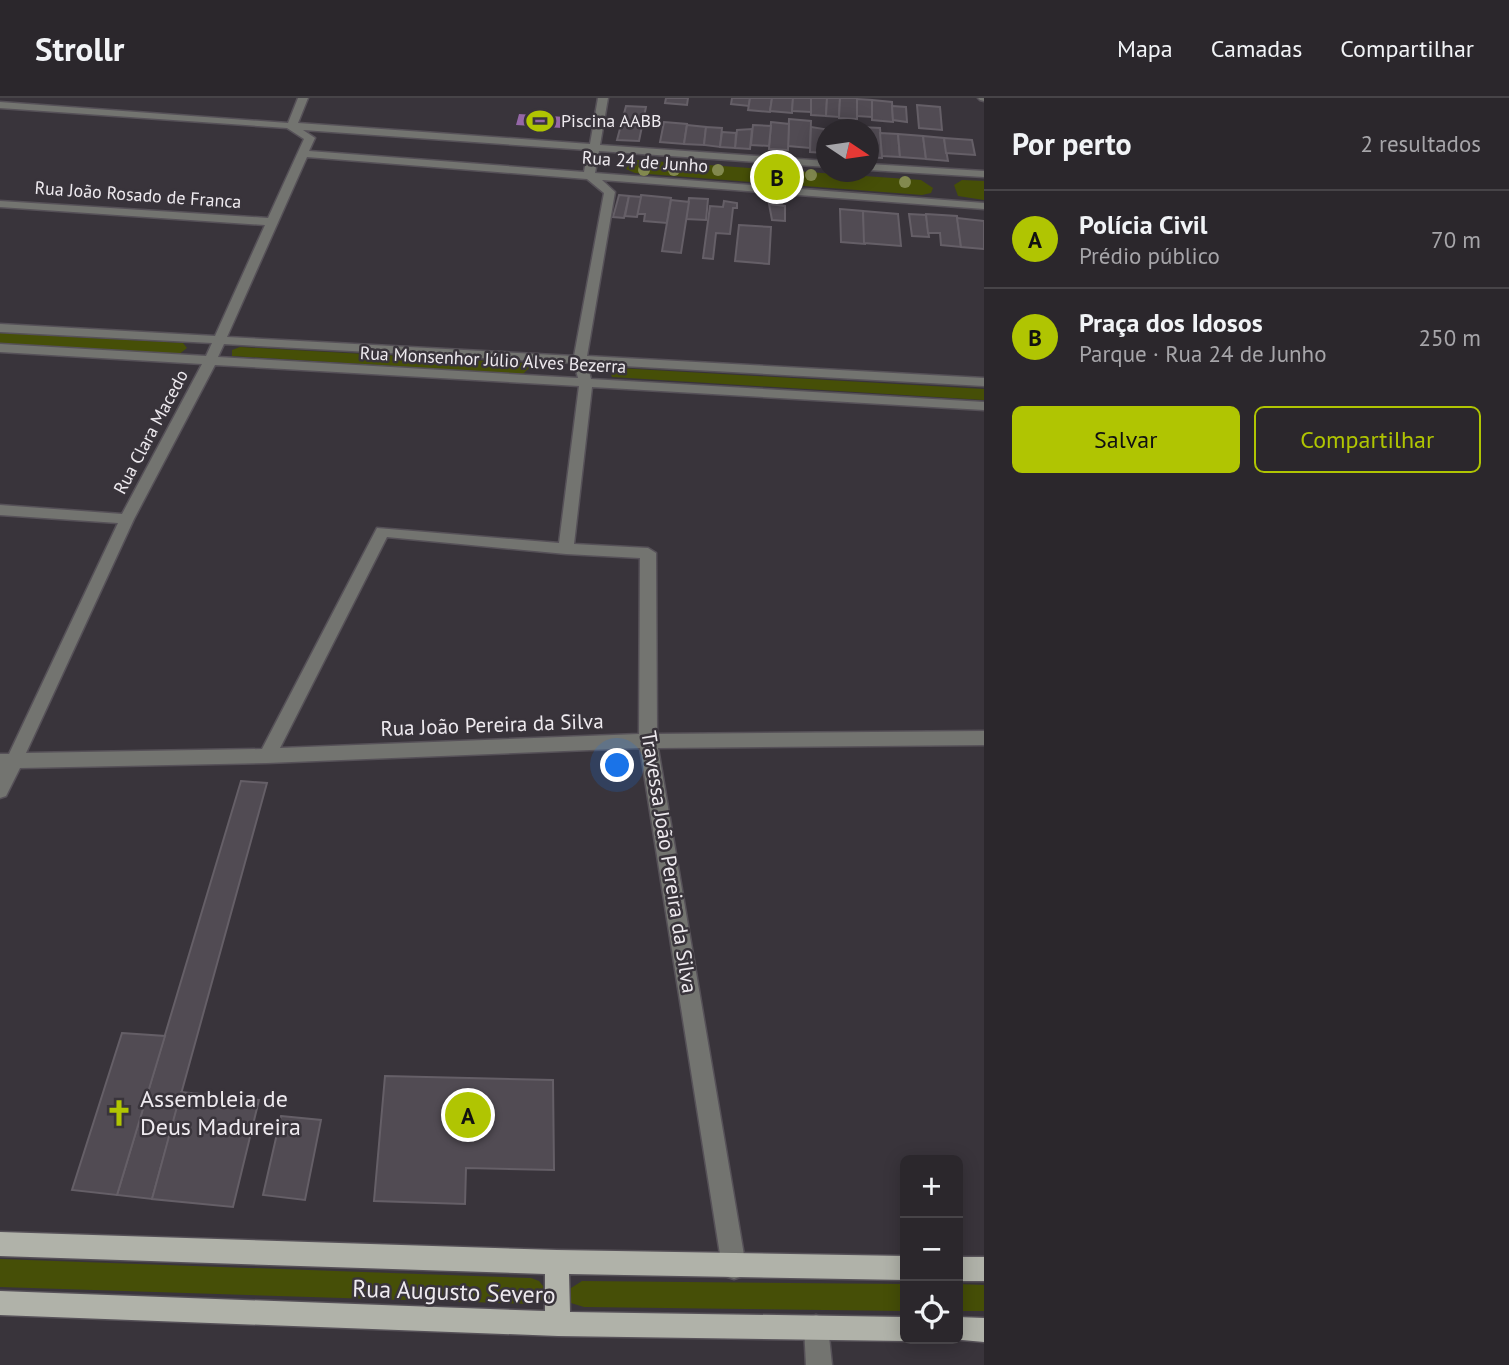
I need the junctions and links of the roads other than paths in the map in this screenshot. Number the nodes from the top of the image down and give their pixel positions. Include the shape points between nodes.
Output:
1 (303, 98) edge
2 (603, 98) edge
3 (0, 106) edge
4 (291, 127) junction
5 (594, 149) junction
6 (303, 154) junction
7 (816, 163) edge
8 (879, 170) edge
9 (984, 174) edge
10 (589, 175) junction
11 (942, 187) junction
12 (0, 204) edge
13 (984, 206) edge
14 (273, 222) junction
15 (0, 328) edge
16 (220, 340) junction
17 (0, 348) edge
18 (211, 360) junction
19 (580, 361) junction
20 (984, 382) edge
21 (586, 383) junction
22 (984, 406) edge
23 (0, 510) edge
24 (127, 519) junction
25 (566, 549) junction
26 (984, 738) edge
27 (648, 741) junction
28 (267, 756) junction
29 (5, 761) edge
30 (0, 791) edge
31 (0, 1244) edge
32 (557, 1262) junction
33 (734, 1267) junction
34 (900, 1268) edge
35 (963, 1269) edge
36 (984, 1269) edge
37 (0, 1303) edge
38 (558, 1324) junction
39 (816, 1327) junction
40 (900, 1329) edge
41 (963, 1329) edge
42 (984, 1330) edge
43 (820, 1365) edge

1 - 4 street
2 - 5 street
3 - 4 street, Rua 24 de Junho
4 - 5 street, Rua 24 de Junho
4 - 6 street via 310,138
5 - 7 street, Rua 24 de Junho
5 - 10 street
6 - 10 street, Rua 24 de Junho
6 - 14 street, Rua Clara Macedo
8 - 11 street, Rua 24 de Junho
9 - 11 street, Rua 24 de Junho
10 - 11 street, Rua 24 de Junho
10 - 19 street via 610,192
11 - 13 street, Rua 24 de Junho
12 - 14 street, Rua João Rosado de Franca
14 - 16 street, Rua Clara Macedo
15 - 16 street, Rua Monsenhor Júlio Alves Bezerra
16 - 18 street, Rua Clara Macedo
16 - 19 street, Rua Monsenhor Júlio Alves Bezerra
17 - 18 street, Rua Monsenhor Júlio Alves Bezerra
18 - 21 street, Rua Monsenhor Júlio Alves Bezerra
18 - 24 street, Rua Clara Macedo
19 - 20 street, Rua Monsenhor Júlio Alves Bezerra
19 - 21 street
21 - 22 street, Rua Monsenhor Júlio Alves Bezerra
21 - 25 street
23 - 24 street
24 - 29 street, Rua Clara Macedo
25 - 27 street, Travessa João Pereira da Silva via 648,553
25 - 28 street, Travessa João Pereira da Silva via 382,532
26 - 27 street, Rua João Pereira da Silva
27 - 28 street, Rua João Pereira da Silva
27 - 33 street, Travessa João Pereira da Silva
28 - 29 street, Rua João Pereira da Silva
29 - 30 street, Rua Clara Macedo
31 - 32 main road, Rua Augusto Severo
32 - 33 main road, Rua Augusto Severo
32 - 38 main road
33 - 34 main road, Rua Augusto Severo
35 - 36 main road
37 - 38 main road, Rua Augusto Severo
38 - 39 main road, Rua Augusto Severo
39 - 40 main road, Rua Augusto Severo
39 - 43 street
41 - 42 main road

